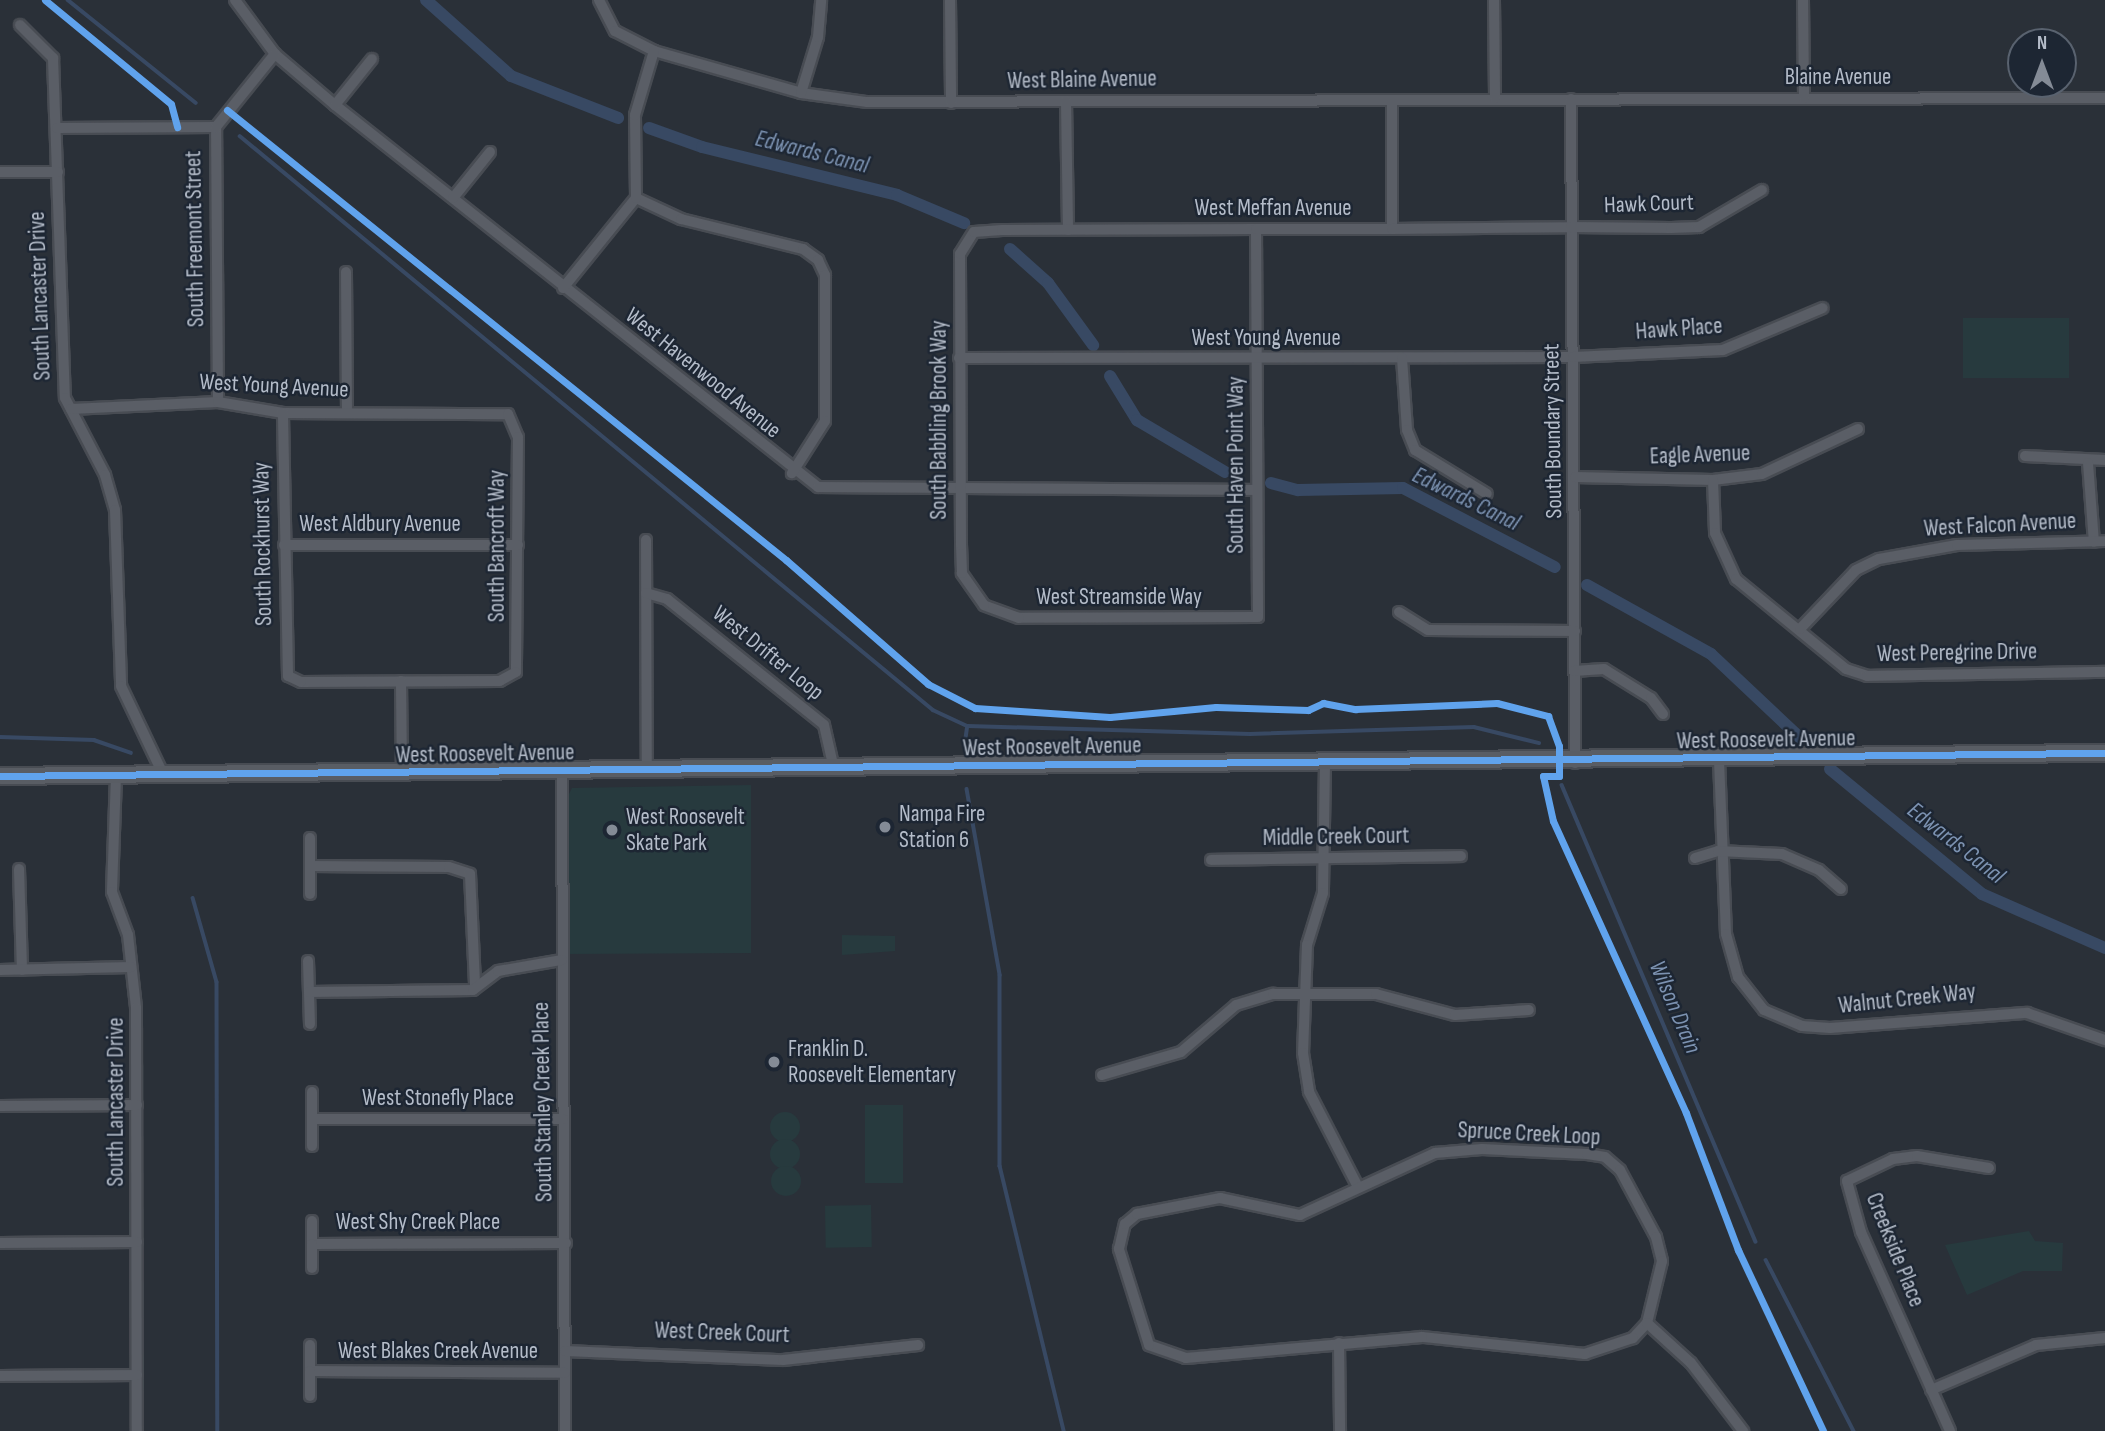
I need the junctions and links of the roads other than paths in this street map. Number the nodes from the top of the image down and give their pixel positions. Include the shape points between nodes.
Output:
1 (235, 0) edge
2 (599, 0) edge
3 (821, 0) edge
4 (950, 0) edge
5 (1494, 0) edge
6 (1803, 0) edge
7 (20, 25) dead end
8 (654, 51) junction
9 (275, 54) junction
10 (372, 59) dead end
11 (801, 93) junction
12 (1495, 98) junction
13 (1804, 98) junction
14 (2105, 98) edge
15 (1571, 99) junction
16 (1392, 100) junction
17 (1066, 101) junction
18 (951, 103) junction
19 (335, 105) junction
20 (216, 127) junction
21 (57, 128) junction
22 (490, 152) dead end
23 (0, 172) edge
24 (58, 172) junction
25 (1762, 191) dead end
26 (453, 198) junction
27 (636, 198) junction
28 (1571, 227) junction
29 (1256, 229) junction
30 (1392, 229) junction
31 (1068, 230) junction
32 (974, 232) joint
33 (346, 272) dead end
34 (563, 288) junction
35 (1823, 308) dead end
36 (1573, 357) junction
37 (959, 358) junction
38 (1402, 358) junction
39 (1256, 359) junction
40 (218, 402) junction
41 (71, 409) junction
42 (347, 411) junction
43 (283, 413) junction
44 (514, 420) joint
45 (1858, 429) dead end
46 (2025, 456) dead end
47 (2105, 460) edge
48 (2088, 463) junction
49 (792, 473) junction
50 (1575, 477) junction
51 (1713, 480) junction
52 (1257, 490) junction
53 (961, 491) junction
54 (1487, 494) dead end
55 (646, 540) dead end
56 (2100, 542) edge
57 (284, 545) junction
58 (518, 545) junction
59 (646, 593) junction
60 (984, 604) joint
61 (1399, 612) dead end
62 (1258, 617) joint
63 (1800, 629) junction
64 (1575, 631) junction
65 (1574, 671) junction
66 (2105, 672) edge
67 (401, 681) junction
68 (1663, 713) dead end
69 (2105, 753) edge
70 (1719, 760) junction
71 (1575, 762) junction
72 (1325, 763) junction
73 (834, 769) junction
74 (647, 771) junction
75 (562, 772) junction
76 (402, 774) junction
77 (0, 776) edge
78 (116, 776) junction
79 (164, 776) junction
80 (310, 838) dead end
81 (1718, 851) junction
82 (1461, 856) dead end
83 (1324, 858) junction
84 (1695, 858) dead end
85 (1211, 860) dead end
86 (310, 866) junction
87 (19, 869) dead end
88 (1841, 889) dead end
89 (310, 894) dead end
90 (562, 960) junction
91 (308, 961) dead end
92 (131, 967) junction
93 (0, 970) edge
94 (22, 970) junction
95 (475, 985) junction
96 (309, 992) junction
97 (1304, 992) junction
98 (1529, 1010) dead end
99 (310, 1024) dead end
100 (2105, 1040) edge
101 (1102, 1074) dead end
102 (312, 1092) dead end
103 (137, 1105) junction
104 (0, 1106) edge
105 (312, 1119) junction
106 (563, 1119) junction
107 (312, 1146) dead end
108 (1989, 1168) dead end
109 (1357, 1185) junction
110 (312, 1221) dead end
111 (137, 1242) junction
112 (566, 1242) junction
113 (0, 1243) edge
114 (312, 1244) junction
115 (312, 1268) dead end
116 (1647, 1323) junction
117 (2105, 1338) edge
118 (1339, 1343) junction
119 (310, 1345) dead end
120 (918, 1345) dead end
121 (565, 1351) junction
122 (310, 1371) junction
123 (565, 1373) junction
124 (137, 1375) junction
125 (0, 1376) edge
126 (1931, 1390) junction
127 (310, 1396) dead end
128 (137, 1431) edge
129 (565, 1431) edge
130 (1340, 1431) edge
131 (1744, 1431) edge
132 (1950, 1431) edge

1 - 9 street, West Havenwood Avenue
2 - 8 street, West Blaine Avenue via 608,23 628,41
3 - 11 street via 818,37
4 - 18 street
5 - 12 street
6 - 13 street
7 - 21 street, South Lancaster Drive via 53,58
8 - 11 street, West Blaine Avenue
8 - 27 street via 635,115
9 - 19 street, West Havenwood Avenue
9 - 20 street, South Freemont Street
10 - 19 street
11 - 18 street, West Blaine Avenue via 867,102
12 - 15 street, West Blaine Avenue
12 - 16 street, West Blaine Avenue
13 - 14 street, Blaine Avenue
13 - 15 street, Blaine Avenue
15 - 28 street, South Boundary Street
16 - 17 street, West Blaine Avenue
16 - 30 street
17 - 18 street, West Blaine Avenue
17 - 31 street
19 - 26 street, West Havenwood Avenue
20 - 21 street
20 - 40 street, South Freemont Street
21 - 24 street, South Lancaster Drive
22 - 26 street
23 - 24 street
24 - 41 street, South Lancaster Drive via 62,368
25 - 28 street, Hawk Court via 1699,227
26 - 34 street, West Havenwood Avenue
27 - 34 street
27 - 49 street via 681,219 803,249 818,260 825,275 825,421
28 - 30 street, West Meffan Avenue
28 - 36 street, South Boundary Street
29 - 30 street, West Meffan Avenue
29 - 31 street, West Meffan Avenue
29 - 39 street, South Haven Point Way
31 - 32 street, West Meffan Avenue
32 - 37 street, South Babbling Brook Way via 960,254
33 - 42 street
34 - 49 street, West Havenwood Avenue
35 - 36 street, Hawk Place via 1723,350
36 - 38 street, West Young Avenue
36 - 50 street, South Boundary Street
37 - 39 street, West Young Avenue
37 - 53 street, South Babbling Brook Way
38 - 39 street, West Young Avenue
38 - 54 street via 1407,430 1415,450
39 - 52 street, South Haven Point Way
40 - 41 street, West Young Avenue
40 - 43 street, West Young Avenue
41 - 79 street, South Lancaster Drive via 105,475 115,510 127,710
42 - 43 street, West Young Avenue
42 - 44 street, West Young Avenue via 493,411
43 - 57 street, South Rockhurst Way
44 - 58 street, South Bancroft Way
45 - 51 street, Eagle Avenue via 1787,467
46 - 48 street
47 - 48 street
48 - 56 street
49 - 53 street, West Havenwood Avenue via 839,491
50 - 51 street, Eagle Avenue
50 - 64 street, South Boundary Street
51 - 63 street, West Peregrine Drive via 1715,533 1736,579
52 - 53 street, West Havenwood Avenue
52 - 62 street, South Haven Point Way
53 - 60 street, South Babbling Brook Way via 962,573
55 - 59 street
56 - 63 street, West Falcon Avenue via 1957,545 1879,559 1856,570
57 - 58 street, West Aldbury Avenue
57 - 67 street, South Rockhurst Way via 288,676 301,682
58 - 67 street, South Bancroft Way via 516,673 500,681
59 - 73 street, West Drifter Loop via 667,599 824,725
59 - 74 street
60 - 62 street, West Streamside Way via 1020,618
61 - 64 street via 1427,630
63 - 66 street, West Peregrine Drive via 1846,669 1867,676
64 - 65 street, South Boundary Street
65 - 68 street via 1604,669 1651,698
65 - 71 street, South Boundary Street
67 - 76 street
69 - 70 street, West Roosevelt Avenue
70 - 71 street, West Roosevelt Avenue
70 - 81 street, Walnut Creek Way
71 - 72 street, West Roosevelt Avenue
72 - 73 street, West Roosevelt Avenue
72 - 83 street
73 - 74 street, West Roosevelt Avenue
74 - 75 street, West Roosevelt Avenue
75 - 76 street, West Roosevelt Avenue
75 - 90 street, South Stanley Creek Place
76 - 79 street, West Roosevelt Avenue
77 - 78 street, West Roosevelt Avenue
78 - 79 street, West Roosevelt Avenue
78 - 92 street, South Lancaster Drive via 112,892 128,935
80 - 86 street
81 - 84 street
81 - 88 street via 1782,854 1819,870
81 - 100 street, Walnut Creek Way via 1726,934 1738,976 1749,996 1784,1020 1844,1028 2027,1013
82 - 83 street, Middle Creek Court
83 - 85 street, Middle Creek Court
83 - 97 street
86 - 89 street
86 - 95 street via 449,867 470,874
87 - 94 street
90 - 95 street via 498,971
90 - 106 street, South Stanley Creek Place
91 - 96 street
92 - 94 street
92 - 103 street, South Lancaster Drive
93 - 94 street
95 - 96 street
96 - 99 street
97 - 98 street via 1376,994 1455,1015
97 - 101 street via 1236,1004 1181,1052
97 - 109 street via 1309,1092
102 - 105 street
103 - 104 street
103 - 111 street, South Lancaster Drive
105 - 106 street, West Stonefly Place
105 - 107 street
106 - 112 street, South Stanley Creek Place
108 - 126 street, Creekside Place via 1917,1156 1893,1158 1847,1181 1861,1232
109 - 116 street, Spruce Creek Loop via 1459,1149 1605,1157 1620,1170 1656,1237 1662,1273
109 - 118 street, Spruce Creek Loop via 1300,1215 1220,1198 1187,1201 1137,1214 1119,1237 1135,1313 1158,1352 1186,1358
110 - 114 street, West Shy Creek Place
111 - 113 street
111 - 124 street, South Lancaster Drive
112 - 114 street, West Shy Creek Place
112 - 121 street, South Stanley Creek Place
114 - 115 street, West Shy Creek Place
116 - 118 street, Spruce Creek Loop via 1633,1338 1585,1354 1422,1337
116 - 131 street via 1692,1363
117 - 126 street via 2036,1345
118 - 130 street
119 - 122 street, West Blakes Creek Avenue
120 - 121 street, West Creek Court via 783,1360
121 - 123 street, South Stanley Creek Place
122 - 123 street, West Blakes Creek Avenue
122 - 127 street, West Blakes Creek Avenue
123 - 129 street, South Stanley Creek Place
124 - 125 street
124 - 128 street, South Lancaster Drive
126 - 132 street, Creekside Place

